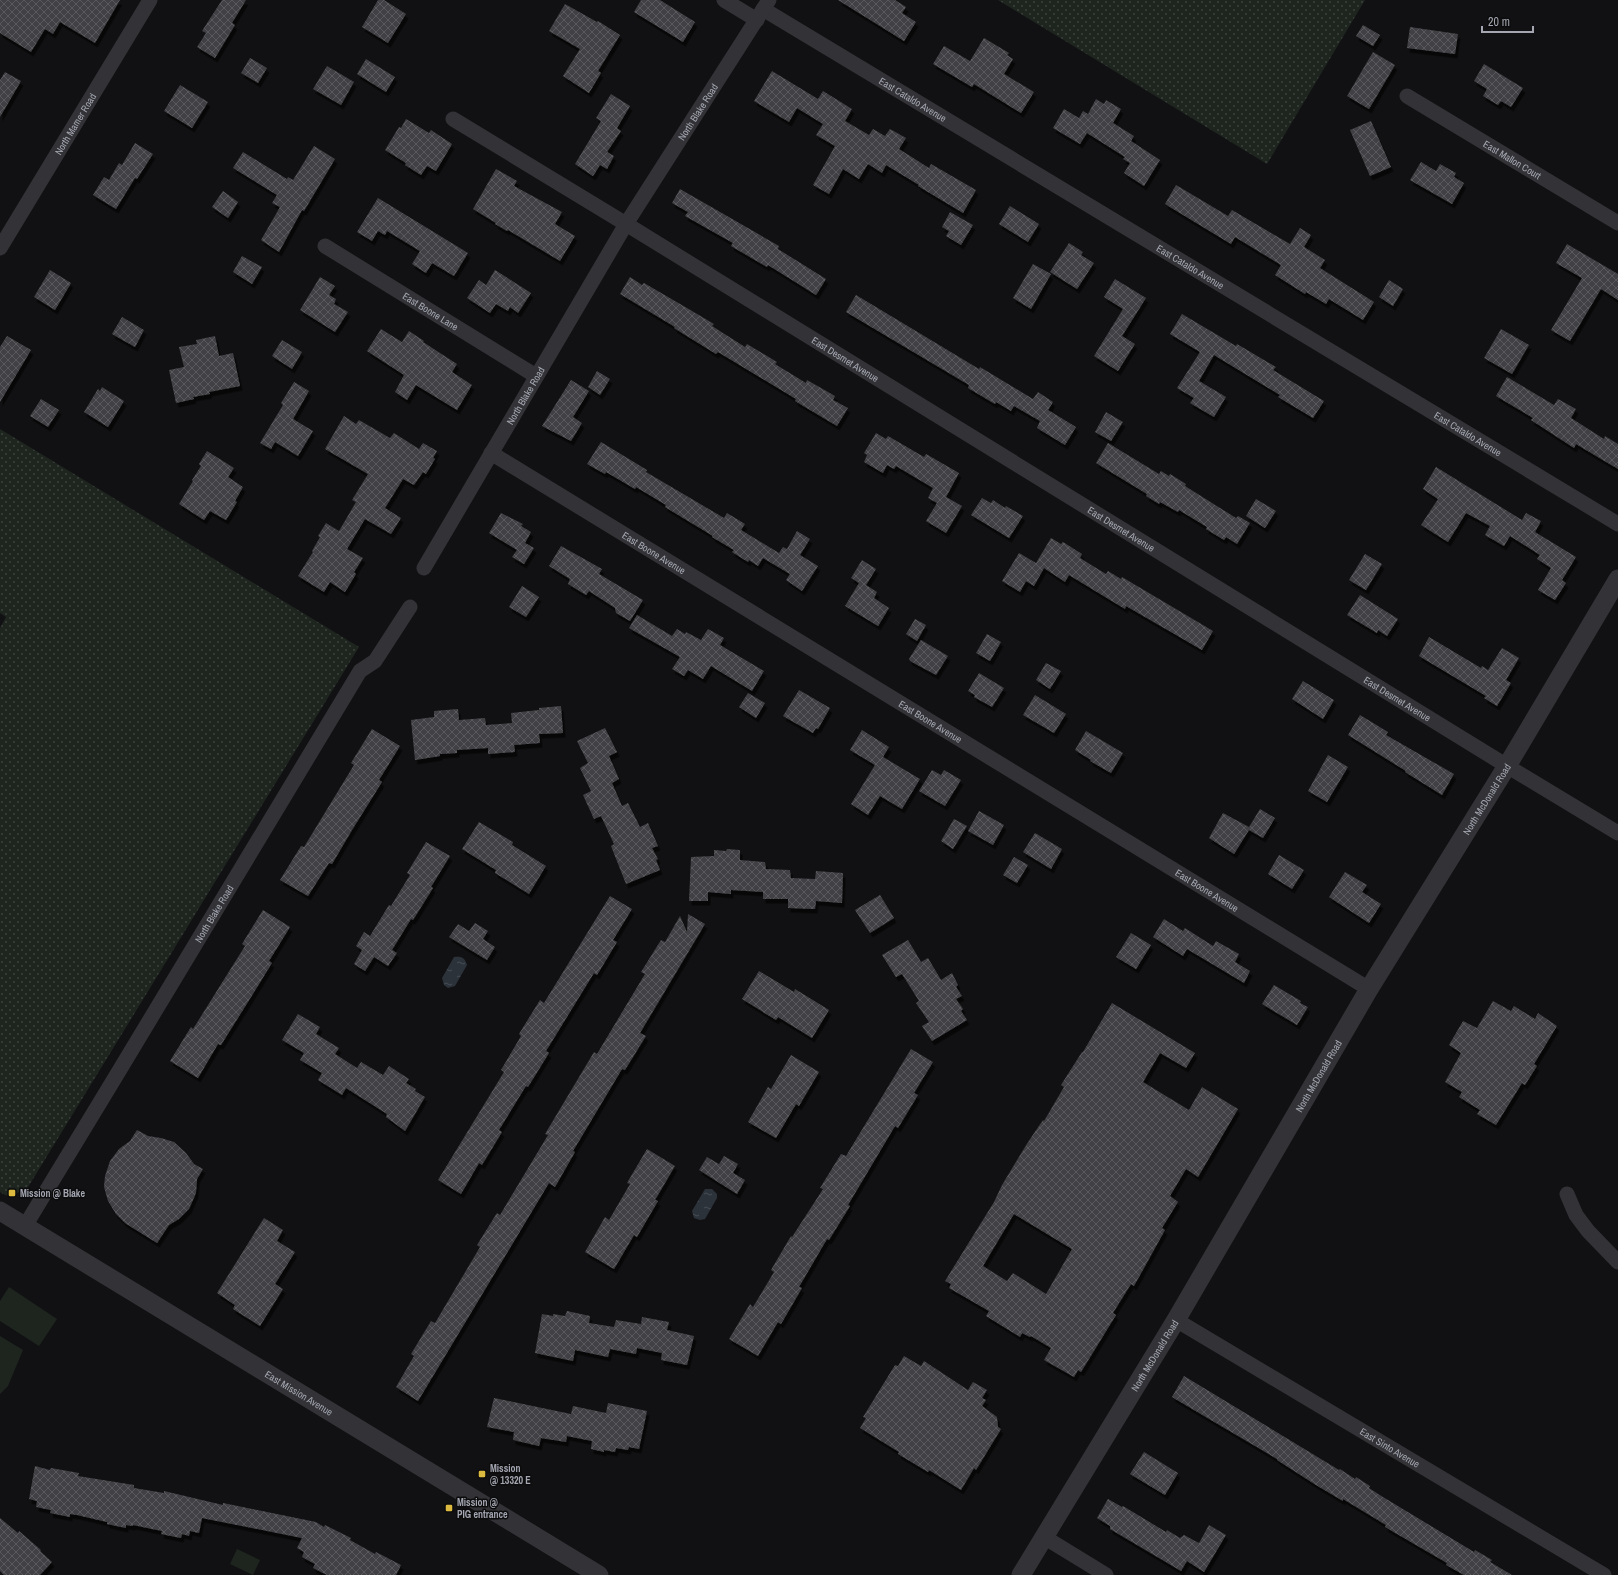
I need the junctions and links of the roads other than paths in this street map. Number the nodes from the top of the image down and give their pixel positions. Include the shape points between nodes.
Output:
1 (150, 0) edge
2 (724, 0) edge
3 (763, 10) edge
4 (1407, 96) dead end
5 (453, 119) dead end
6 (1618, 222) edge
7 (626, 224) junction
8 (325, 246) dead end
9 (0, 248) edge
10 (536, 376) junction
11 (491, 453) junction
12 (1618, 524) edge
13 (424, 568) dead end
14 (1618, 579) edge
15 (410, 607) dead end
16 (1507, 766) junction
17 (1618, 833) edge
18 (1369, 989) junction
19 (1567, 1194) dead end
20 (0, 1211) edge
21 (25, 1226) junction
22 (1618, 1262) edge
23 (1176, 1320) junction
24 (1044, 1537) junction
25 (599, 1575) edge
26 (1021, 1575) edge
27 (1106, 1575) edge
28 (1604, 1575) edge

1 - 9 street, North Mamer Road
2 - 3 street, East Cataldo Avenue
3 - 7 street, North Blake Road
3 - 12 street, East Cataldo Avenue
4 - 6 street, East Mallon Court
5 - 7 street
7 - 10 street, North Blake Road
7 - 16 street, East Desmet Avenue
8 - 10 street, East Boone Lane
10 - 11 street, North Blake Road
11 - 13 street, North Blake Road
11 - 18 street, East Boone Avenue
14 - 16 street, North McDonald Road
15 - 21 street, North Blake Road via 375,661 360,671
16 - 17 street, East Desmet Avenue
16 - 18 street, North McDonald Road
18 - 23 street, North McDonald Road
19 - 22 street via 1576,1215 1588,1231
20 - 21 street, East Mission Avenue
21 - 25 street, East Mission Avenue
23 - 24 street, North McDonald Road
23 - 28 street, East Sinto Avenue
24 - 26 street, North McDonald Road
24 - 27 street

